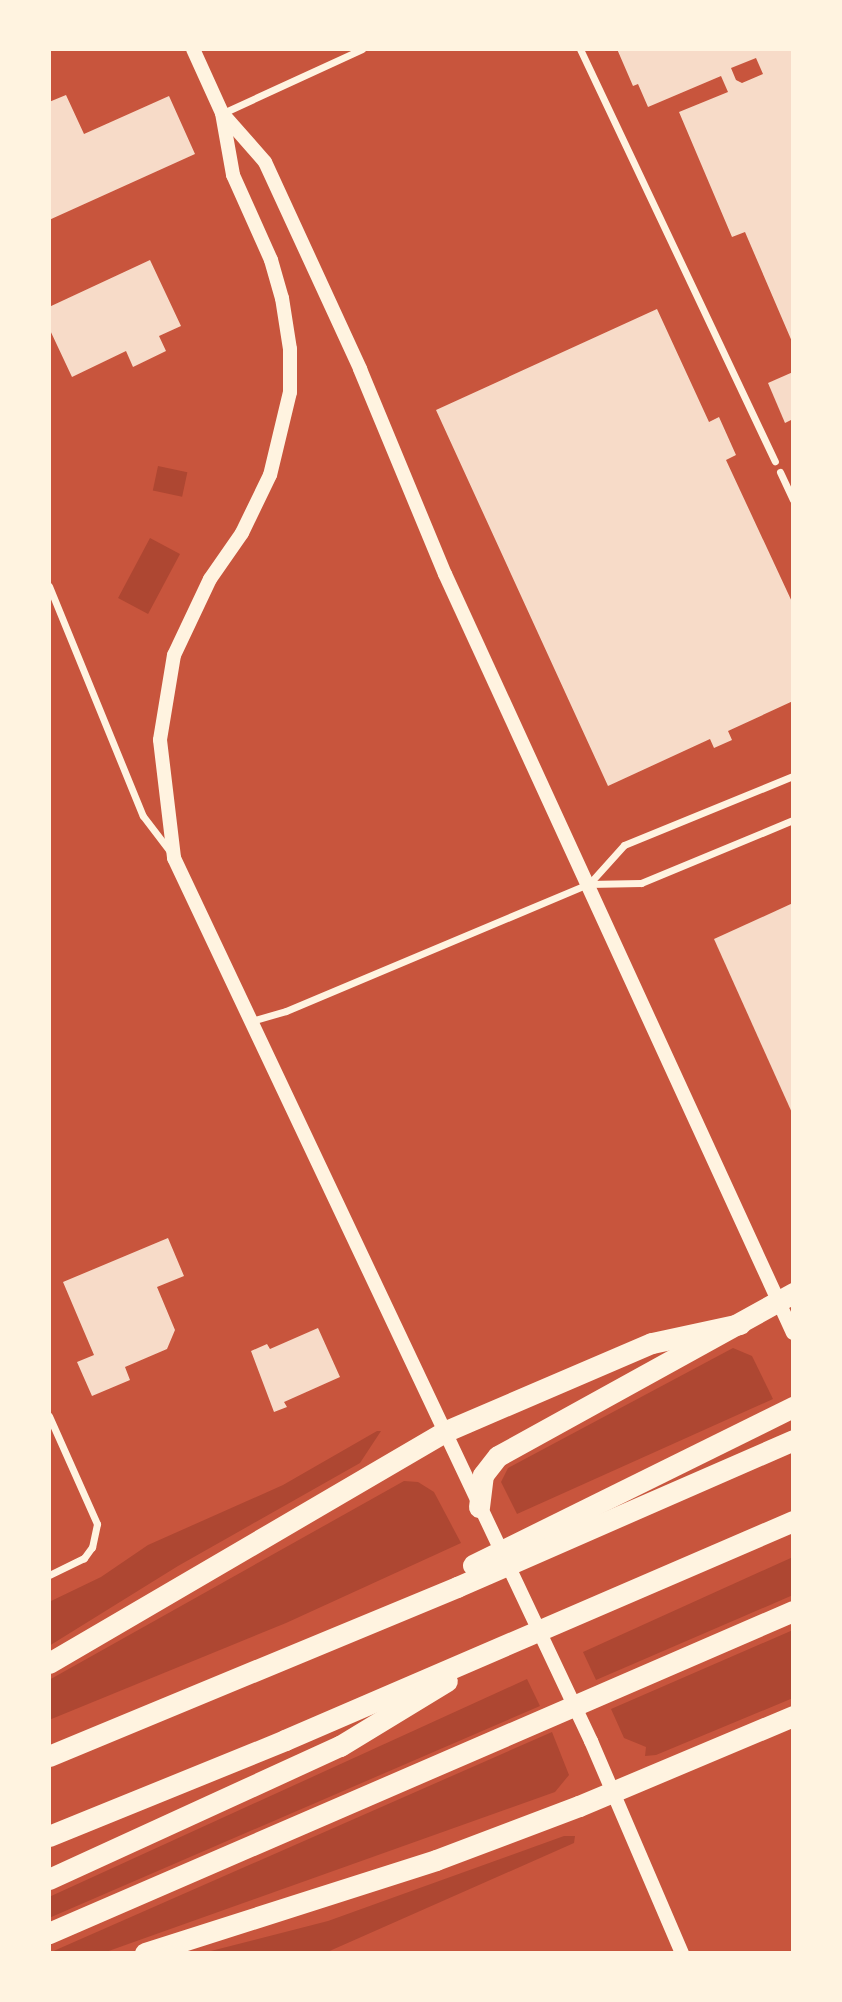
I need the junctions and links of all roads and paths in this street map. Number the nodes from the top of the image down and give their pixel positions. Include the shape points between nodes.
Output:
1 (192, 49) edge
2 (362, 49) edge
3 (580, 49) edge
4 (222, 113) junction
5 (775, 461) dead end
6 (780, 472) dead end
7 (793, 500) edge
8 (49, 586) edge
9 (793, 776) edge
10 (793, 820) edge
11 (174, 858) junction
12 (588, 884) junction
13 (250, 1021) junction
14 (786, 1297) edge
15 (740, 1324) junction
16 (793, 1333) edge
17 (793, 1407) edge
18 (49, 1416) edge
19 (444, 1432) junction
20 (793, 1440) edge
21 (479, 1507) junction
22 (793, 1521) edge
23 (49, 1576) edge
24 (793, 1611) edge
25 (293, 1656) junction
26 (481, 1657) junction
27 (49, 1663) edge
28 (793, 1716) edge
29 (49, 1756) edge
30 (611, 1793) junction
31 (49, 1836) edge
32 (49, 1879) edge
33 (49, 1933) edge
34 (145, 1953) edge
35 (682, 1953) edge

1 - 4 main road
2 - 4 street
3 - 5 street
4 - 11 main road via 233,175 271,260 282,298 290,349 290,392 270,475 242,533 210,579 174,655 160,740
4 - 12 main road via 265,162
6 - 7 street
8 - 11 street via 143,817
9 - 12 street via 624,845 608,857
10 - 12 street via 641,883
11 - 13 main road
12 - 13 street via 286,1011
12 - 14 main road
13 - 19 main road
14 - 15 highway
14 - 16 main road
15 - 19 highway via 652,1343
15 - 21 highway via 498,1456 483,1475
17 - 25 highway
18 - 23 street via 94,1514 96,1536 85,1558
19 - 21 main road
19 - 27 highway
20 - 25 highway
21 - 30 main road via 592,1741
22 - 26 highway
24 - 33 highway
25 - 29 highway
26 - 31 highway
26 - 32 highway via 414,1704 340,1746
28 - 30 highway
30 - 34 highway via 367,1884
30 - 35 main road

